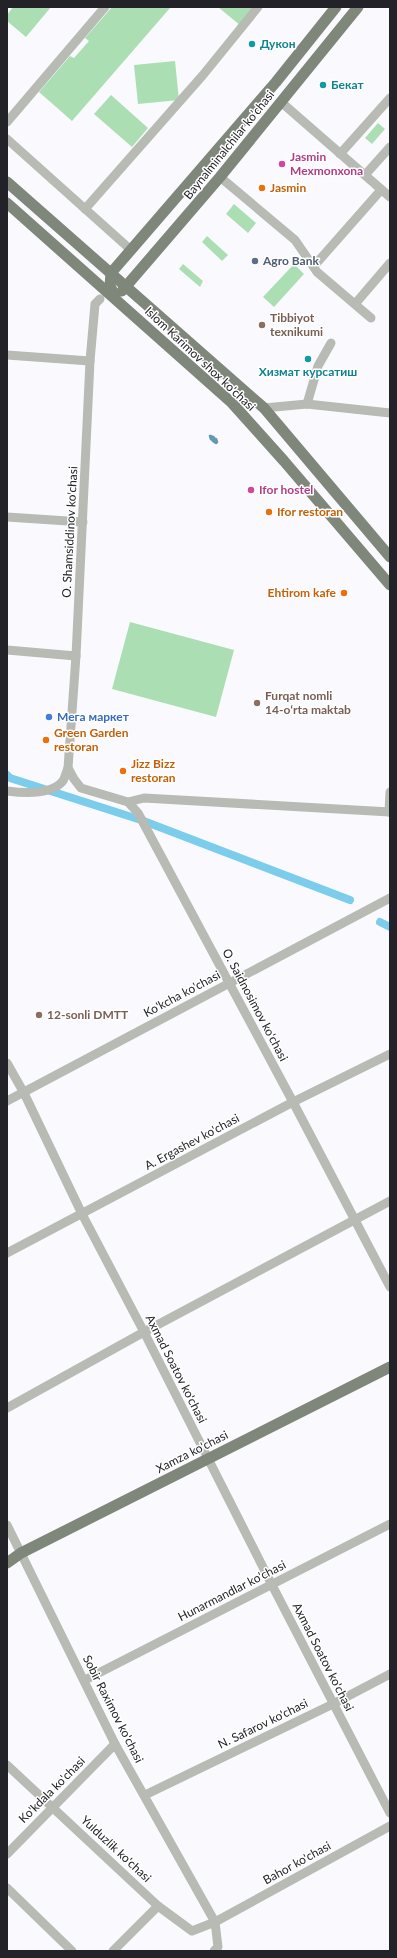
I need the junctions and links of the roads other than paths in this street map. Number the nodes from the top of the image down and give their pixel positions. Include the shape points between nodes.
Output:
1 (105, 7) edge
2 (258, 7) edge
3 (336, 7) edge
4 (358, 7) edge
5 (390, 98) edge
6 (281, 102) junction
7 (7, 122) edge
8 (7, 139) edge
9 (390, 147) edge
10 (340, 154) junction
11 (365, 175) junction
12 (220, 177) junction
13 (7, 182) edge
14 (382, 190) junction
15 (390, 197) edge
16 (7, 203) edge
17 (85, 209) junction
18 (131, 250) junction
19 (390, 263) edge
20 (314, 266) junction
21 (111, 273) junction
22 (100, 285) junction
23 (127, 287) junction
24 (100, 299) junction
25 (116, 299) junction
26 (355, 304) junction
27 (371, 318) dead end
28 (331, 343) dead end
29 (7, 355) edge
30 (90, 361) junction
31 (307, 404) junction
32 (264, 408) junction
33 (390, 413) edge
34 (7, 517) edge
35 (83, 522) junction
36 (390, 557) edge
37 (390, 585) edge
38 (7, 650) edge
39 (76, 656) junction
40 (68, 768) junction
41 (7, 791) edge
42 (390, 792) edge
43 (128, 802) junction
44 (389, 812) edge
45 (390, 898) edge
46 (230, 983) junction
47 (390, 1054) edge
48 (7, 1063) edge
49 (24, 1092) junction
50 (7, 1101) edge
51 (293, 1102) junction
52 (390, 1201) edge
53 (82, 1214) junction
54 (354, 1220) junction
55 (7, 1253) edge
56 (390, 1287) edge
57 (144, 1332) junction
58 (390, 1367) edge
59 (7, 1408) edge
60 (208, 1458) junction
61 (390, 1524) edge
62 (7, 1525) edge
63 (21, 1553) junction
64 (7, 1563) edge
65 (272, 1585) junction
66 (390, 1674) edge
67 (84, 1680) junction
68 (333, 1704) junction
69 (115, 1744) junction
70 (7, 1765) edge
71 (145, 1794) junction
72 (53, 1806) junction
73 (390, 1813) edge
74 (390, 1826) edge
75 (7, 1854) edge
76 (7, 1888) edge
77 (158, 1906) junction
78 (215, 1922) junction
79 (217, 1950) edge
80 (72, 1951) edge
81 (113, 1951) edge

1 - 7 street
2 - 17 street via 203,75
3 - 18 main road, Baynalminalchilar ko’chasi via 276,82
4 - 6 main road, Baynalminalchilar ko’chasi
5 - 10 street
6 - 10 street
6 - 12 main road, Baynalminalchilar ko’chasi
8 - 17 street
9 - 11 street
10 - 11 street
11 - 14 street
12 - 20 street via 295,240
12 - 23 main road, Baynalminalchilar ko’chasi
13 - 21 main road, Islom Karimov shox ko'chasi
14 - 15 street
14 - 20 street
16 - 22 main road, Islom Karimov shox ko'chasi
17 - 18 street
18 - 21 main road, Baynalminalchilar ko’chasi
19 - 26 street
20 - 26 street via 317,272
21 - 22 main road, Baynalminalchilar ko’chasi
21 - 23 main road, Islom Karimov shox ko'chasi
21 - 25 main road via 110,286
22 - 24 street
22 - 25 main road, Islom Karimov shox ko'chasi
23 - 25 main road, Baynalminalchilar ko’chasi
23 - 32 main road, Islom Karimov shox ko'chasi
24 - 25 street, Baynalminalchilar ko’chasi
24 - 30 street, O. Shamsiddinov ko'chasi via 95,304
25 - 37 main road, Islom Karimov shox ko'chasi via 232,403
26 - 27 street
28 - 31 street via 318,366
29 - 30 street
30 - 35 street, O. Shamsiddinov ko'chasi
31 - 32 street
31 - 33 street
32 - 36 main road, Islom Karimov shox ko'chasi
34 - 35 street
35 - 39 street, O. Shamsiddinov ko'chasi
38 - 39 street
39 - 40 street, O. Shamsiddinov ko'chasi
40 - 41 street via 62,782 46,789
40 - 43 street via 81,788
42 - 44 street
43 - 44 street via 144,798
43 - 46 street, O. Saidnosimov ko'chasi via 138,813
45 - 46 street, Ko'kcha ko'chasi
46 - 49 street, Ko'kcha ko'chasi
46 - 51 street, O. Saidnosimov ko'chasi
47 - 51 street, A. Ergashev ko'chasi
48 - 49 street, Axmad Soatov ko'chasi
49 - 50 street, Ko'kcha ko'chasi
49 - 53 street, Axmad Soatov ko'chasi
51 - 53 street, A. Ergashev ko'chasi
51 - 54 street, O. Saidnosimov ko'chasi
52 - 54 street
53 - 55 street, A. Ergashev ko'chasi
53 - 57 street, Axmad Soatov ko'chasi
54 - 56 street, O. Saidnosimov ko'chasi
54 - 57 street
57 - 59 street
57 - 60 street, Axmad Soatov ko'chasi
58 - 60 main road, Xamza ko'chasi
60 - 63 main road, Xamza ko'chasi
60 - 65 street, Axmad Soatov ko'chasi
61 - 65 street, Hunarmandlar ko'chasi
62 - 63 street, Sobir Raximov ko'chasi
63 - 64 main road, Xamza ko'chasi
63 - 67 street, Sobir Raximov ko'chasi
65 - 67 street, Hunarmandlar ko'chasi
65 - 68 street, Axmad Soatov ko'chasi
66 - 68 street, N. Safarov ko'chasi
67 - 69 street, Sobir Raximov ko'chasi
68 - 71 street, N. Safarov ko'chasi
68 - 73 street, Axmad Soatov ko'chasi
69 - 71 street, Sobir Raximov ko'chasi
69 - 72 street, Ko'kdala ko'chasi
70 - 72 street, Yulduzlik ko'chasi
71 - 78 street, Sobir Raximov ko'chasi
72 - 75 street, Ko'kdala ko'chasi
72 - 77 street, Yulduzlik ko'chasi
74 - 78 street, Bahor ko'chasi
76 - 80 street
77 - 78 street, Yulduzlik ko'chasi via 192,1931
77 - 81 street
78 - 79 street

